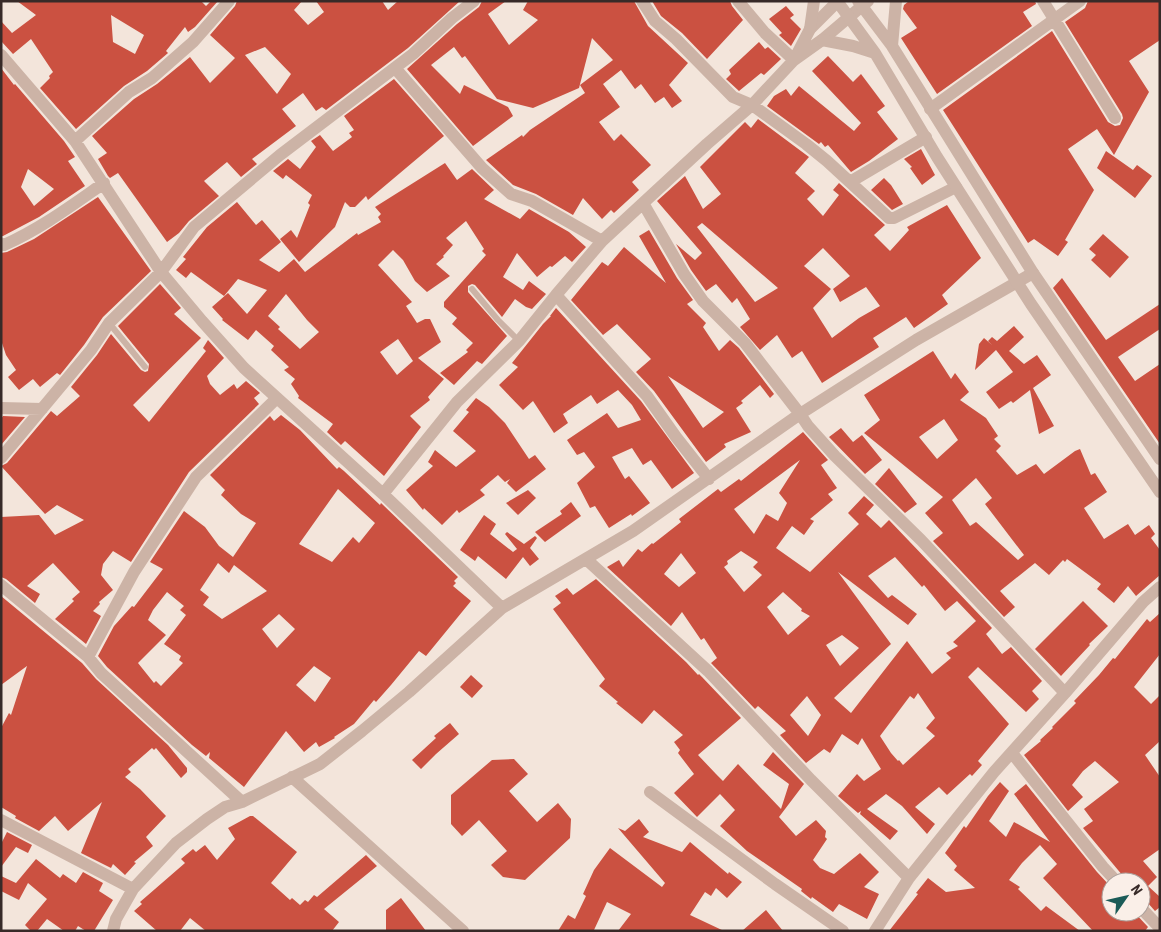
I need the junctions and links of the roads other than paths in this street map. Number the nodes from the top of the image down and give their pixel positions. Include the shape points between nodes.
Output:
1 (229, 1) edge
2 (474, 1) edge
3 (642, 1) edge
4 (738, 1) edge
5 (814, 1) edge
6 (837, 1) edge
7 (896, 1) edge
8 (1043, 1) edge
9 (1080, 1) edge
10 (863, 3) edge
11 (850, 17) junction
12 (1055, 19) junction
13 (810, 29) junction
14 (822, 40) junction
15 (892, 46) junction
16 (875, 53) junction
17 (1, 55) edge
18 (794, 60) junction
19 (395, 68) junction
20 (752, 106) junction
21 (930, 109) junction
22 (1115, 118) dead end
23 (926, 137) junction
24 (75, 141) junction
25 (850, 182) junction
26 (104, 183) junction
27 (956, 187) junction
28 (643, 203) junction
29 (602, 241) junction
30 (1, 244) edge
31 (161, 272) junction
32 (1033, 273) junction
33 (1017, 282) junction
34 (472, 289) dead end
35 (556, 295) junction
36 (109, 323) junction
37 (520, 340) junction
38 (145, 367) dead end
39 (277, 398) junction
40 (1, 408) edge
41 (42, 409) junction
42 (800, 414) junction
43 (1, 458) edge
44 (1160, 459) edge
45 (709, 479) junction
46 (1160, 492) edge
47 (383, 494) junction
48 (586, 559) junction
49 (1, 585) edge
50 (1160, 587) edge
51 (502, 608) junction
52 (88, 657) junction
53 (1065, 693) junction
54 (1012, 753) junction
55 (292, 777) junction
56 (650, 792) dead end
57 (242, 802) junction
58 (1, 820) edge
59 (1108, 872) edge
60 (909, 878) junction
61 (133, 889) junction
62 (1151, 919) edge
63 (1160, 928) edge
64 (113, 931) edge
65 (463, 931) edge
66 (843, 931) edge
67 (875, 931) edge

1 - 24 street via 193,42 152,78 129,92
2 - 19 street
3 - 20 street via 655,21 733,97
4 - 18 street
5 - 13 street
6 - 11 street
6 - 13 street
7 - 15 street
8 - 12 street
9 - 12 street
10 - 11 street
10 - 15 street
11 - 14 street
11 - 16 street
12 - 21 street
12 - 22 street
13 - 18 street
14 - 16 street
14 - 18 street
15 - 21 street
16 - 23 street
17 - 24 street
18 - 20 street
19 - 29 street via 482,168 511,194 532,201
19 - 31 street via 280,155 194,227
20 - 25 street via 806,144
20 - 28 street
21 - 32 street
23 - 25 street
23 - 27 street
24 - 26 street
25 - 27 street via 888,218
26 - 30 street via 52,220 26,235
26 - 31 street
27 - 33 street
28 - 29 street
28 - 42 street via 684,274 704,301 745,343
29 - 35 street
31 - 36 street
31 - 39 street via 244,368
32 - 33 street
32 - 44 street
33 - 42 street via 916,340
33 - 46 street
34 - 37 lane
35 - 37 street
35 - 45 street via 647,396
36 - 38 lane
36 - 41 street
37 - 47 street via 457,402
39 - 47 street
39 - 52 street via 196,477 134,572
40 - 41 street
41 - 43 street
42 - 45 street
42 - 53 street via 835,456 921,540
45 - 48 street
47 - 51 street
48 - 51 street
48 - 60 street via 708,671 810,780
49 - 52 street
50 - 53 street via 1143,602
51 - 55 street via 362,731 320,764
52 - 57 street via 101,673
53 - 54 street
54 - 59 street
54 - 60 street
55 - 57 street
55 - 65 street
56 - 66 street
57 - 61 street via 225,807 191,831
58 - 61 street
60 - 67 street
61 - 64 street
62 - 63 street

